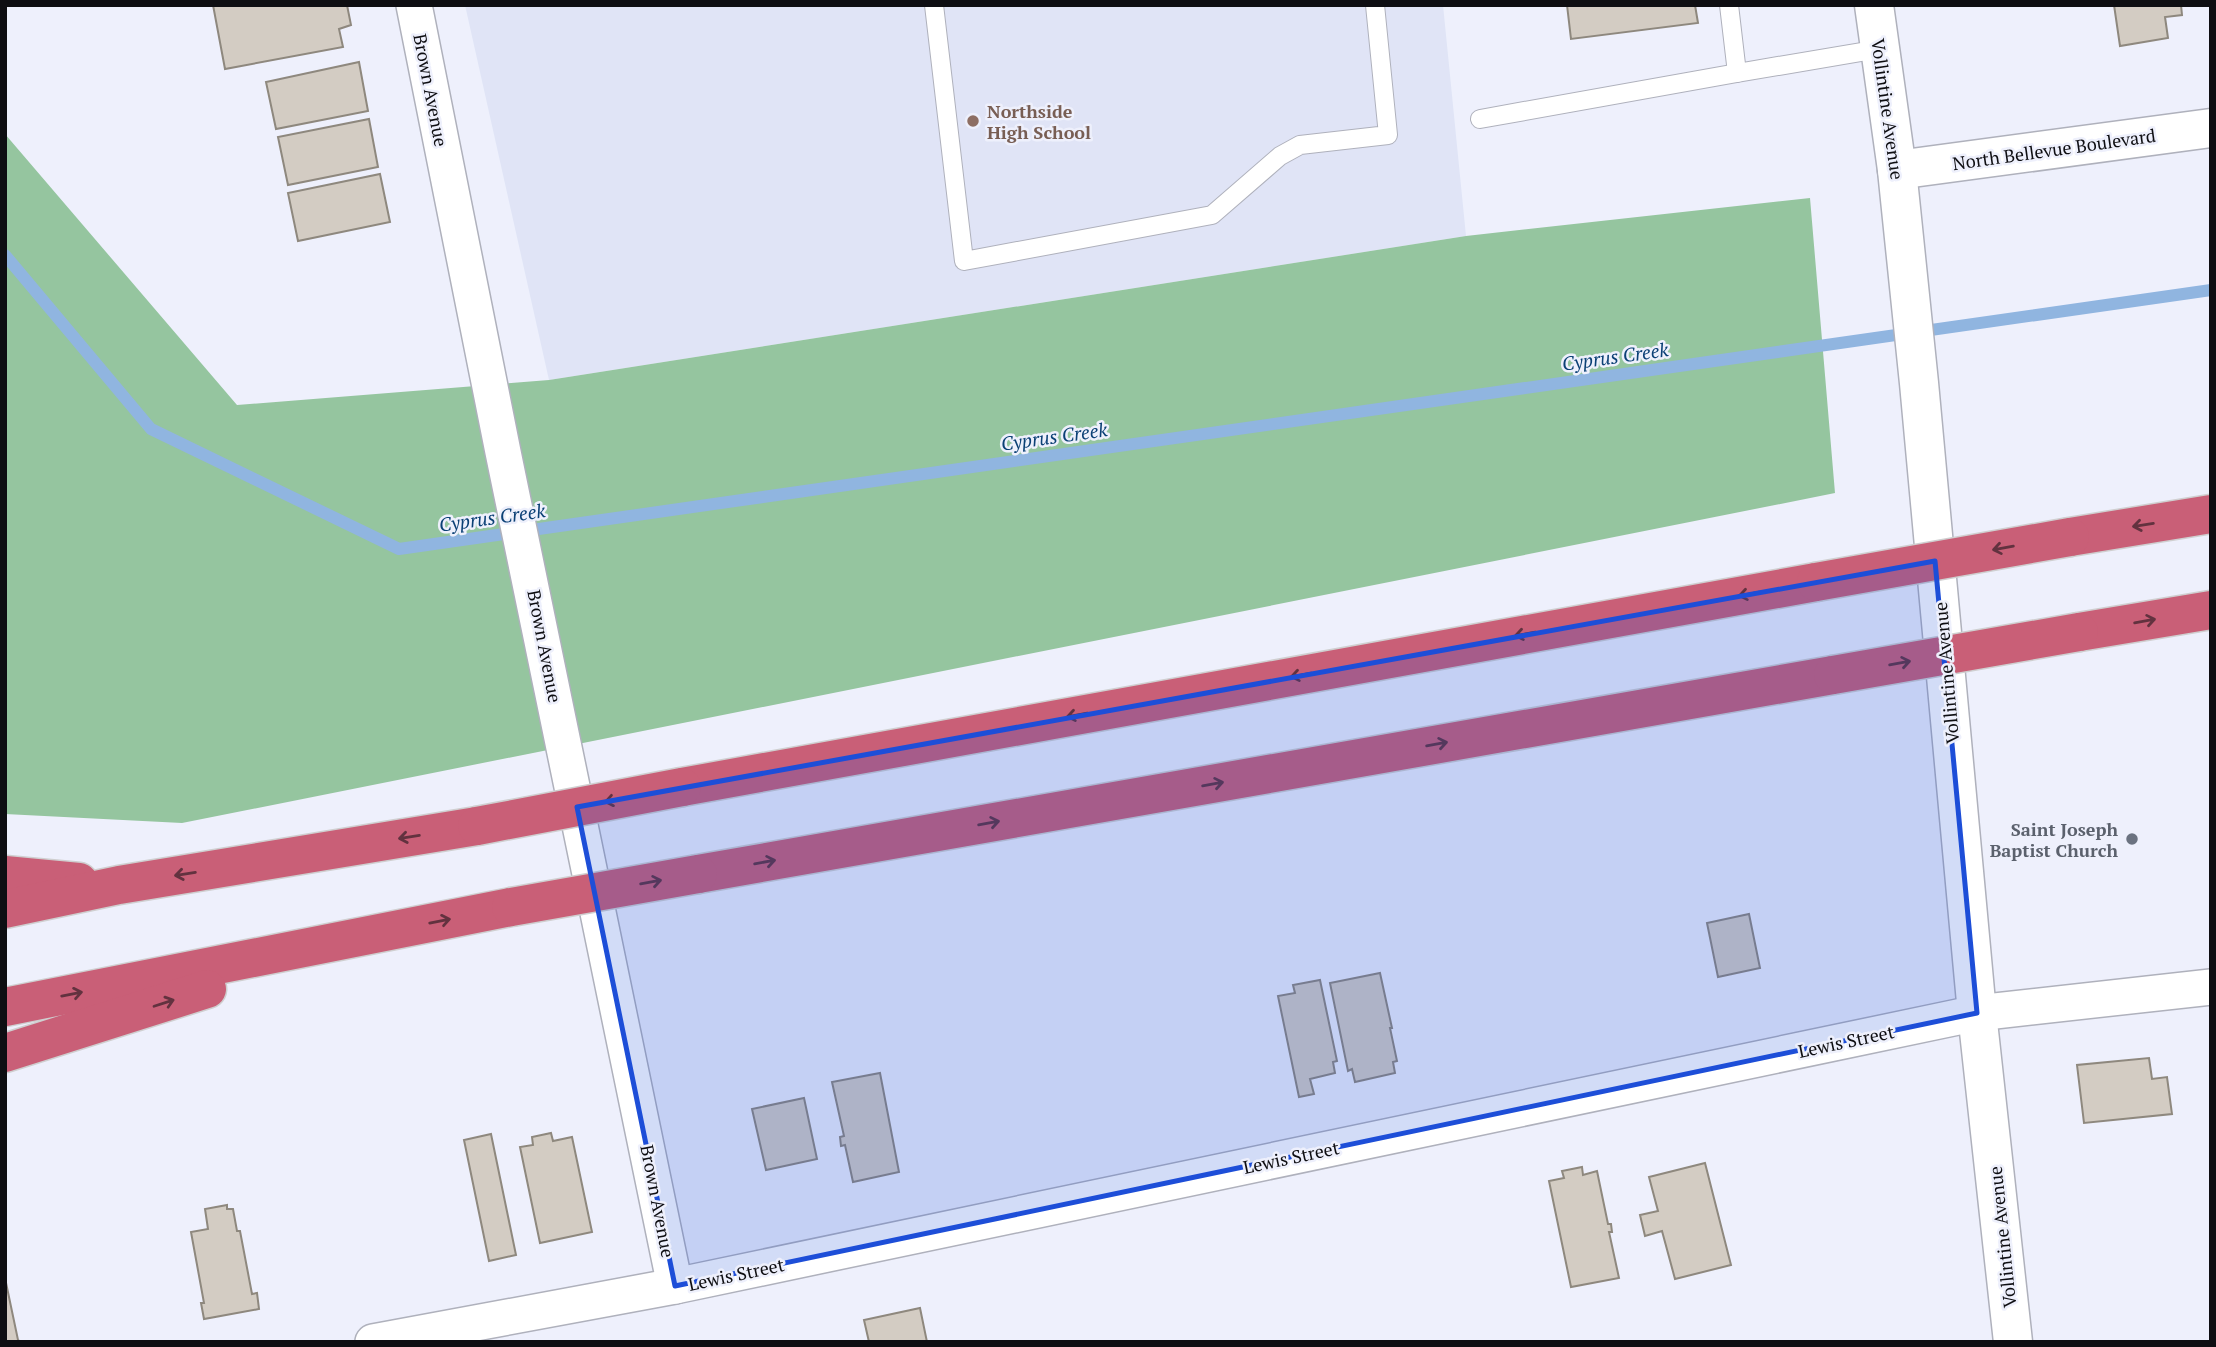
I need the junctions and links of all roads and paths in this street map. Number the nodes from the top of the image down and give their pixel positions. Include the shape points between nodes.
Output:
1 (414, 5) edge
2 (934, 5) edge
3 (1375, 5) edge
4 (1729, 5) edge
5 (1874, 5) edge
6 (1879, 49) junction
7 (1738, 73) junction
8 (1480, 119) dead end
9 (2211, 128) edge
10 (1897, 170) junction
11 (2211, 514) edge
12 (2211, 610) edge
13 (5, 875) edge
14 (119, 886) junction
15 (5, 908) edge
16 (388, 932) junction
17 (2211, 987) edge
18 (5, 1007) edge
19 (1977, 1013) junction
20 (5, 1053) edge
21 (675, 1286) junction
22 (373, 1342) edge
23 (2013, 1342) edge

1 - 21 street, Brown Avenue
2 - 3 lane via 964,261 1212,215 1280,156 1300,145 1388,135
4 - 7 lane
5 - 6 street, Vollintine Avenue
6 - 7 lane
6 - 10 street, Vollintine Avenue
7 - 8 lane
9 - 10 street, North Bellevue Boulevard
10 - 19 street, Vollintine Avenue
11 -> 14 highway, bridge via 477,826
16 -> 12 highway, bridge
13 - 14 highway
14 - 15 highway
18 -> 16 highway
20 -> 16 highway
17 - 19 street, Lewis Street
19 - 21 street, Lewis Street
19 - 23 street, Vollintine Avenue
21 - 22 street, Lewis Street

